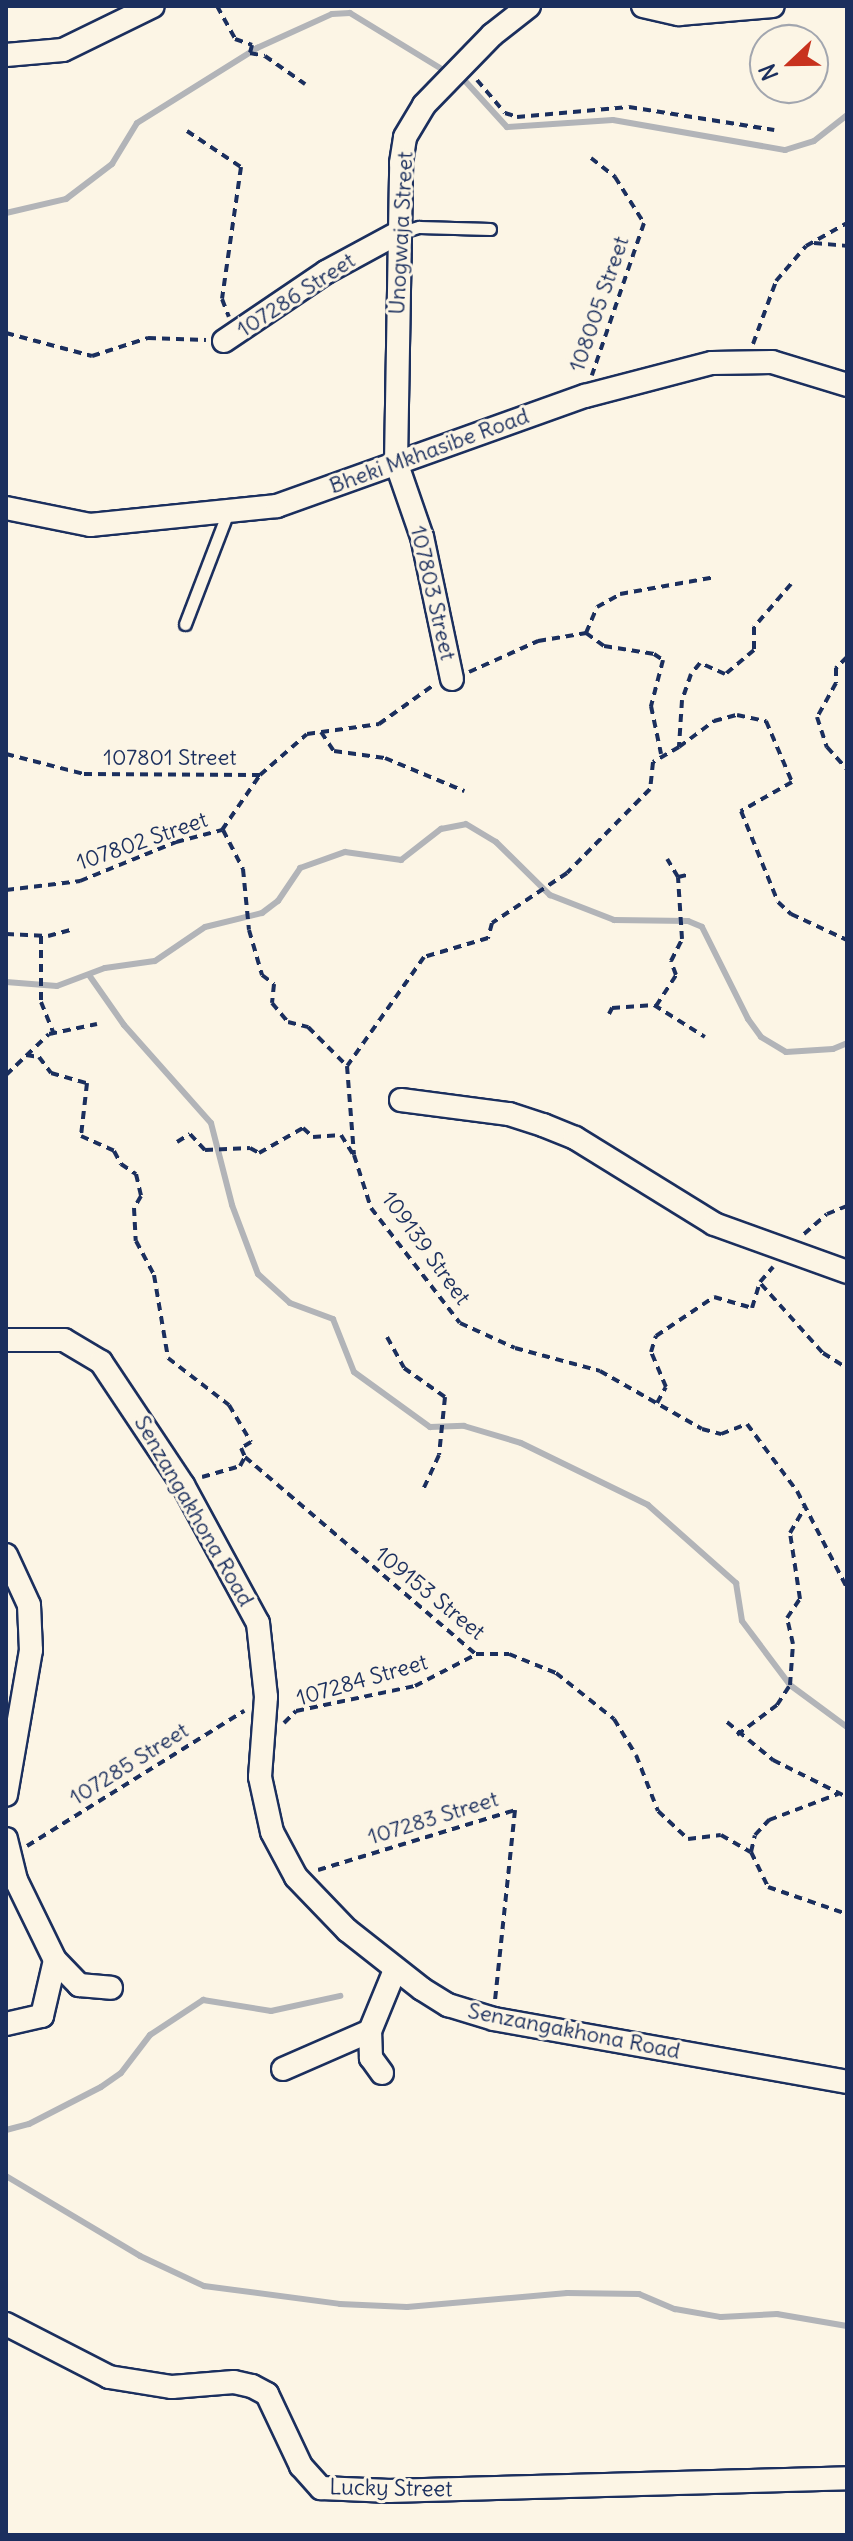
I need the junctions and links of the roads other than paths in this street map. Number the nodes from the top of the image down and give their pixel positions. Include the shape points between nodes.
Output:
1 (153, 6) edge
2 (529, 6) edge
3 (643, 6) edge
4 (773, 6) edge
5 (6, 55) edge
6 (490, 229) dead end
7 (396, 234) junction
8 (230, 337) road end
9 (847, 385) edge
10 (396, 462) junction
11 (6, 508) edge
12 (228, 512) junction
13 (185, 624) dead end
14 (452, 679) road end
15 (401, 1100) dead end
16 (847, 1272) edge
17 (6, 1340) edge
18 (6, 1555) edge
19 (6, 1795) edge
20 (7, 1848) edge
21 (55, 1960) junction
22 (395, 1970) junction
23 (111, 1988) dead end
24 (6, 2024) edge
25 (370, 2031) junction
26 (283, 2069) dead end
27 (382, 2073) dead end
28 (847, 2082) edge
29 (6, 2324) edge
30 (847, 2478) edge

1 - 5 street via 63,50
2 - 7 street, Unogwaja Street via 464,62 424,105 405,137
3 - 4 street via 679,14
6 - 7 lane via 419,227
7 - 8 street, 107286 Street via 326,272
7 - 10 street, Unogwaja Street
9 - 10 street, Bheki Mkhasibe Road via 803,369 747,361 712,363 585,396
10 - 12 street, Bheki Mkhasibe Road via 277,506
10 - 14 street, 107803 Street via 422,537
11 - 12 street, Bheki Mkhasibe Road via 90,525
12 - 13 lane
15 - 16 street via 509,1114 543,1125 575,1138 714,1224
17 - 22 street, Senzangakhona Road via 64,1340 101,1362 183,1485 258,1623 266,1697 266,1814 296,1877
18 - 19 street via 29,1605 31,1650
20 - 21 street
21 - 23 street via 79,1985
21 - 24 street via 42,2016
22 - 25 street
22 - 28 street, Senzangakhona Road via 448,2005 494,2019
25 - 26 street
25 - 27 street via 371,2058
29 - 30 street, Lucky Street via 109,2377 172,2387 234,2382 252,2386 267,2394 301,2466 321,2488 390,2491

